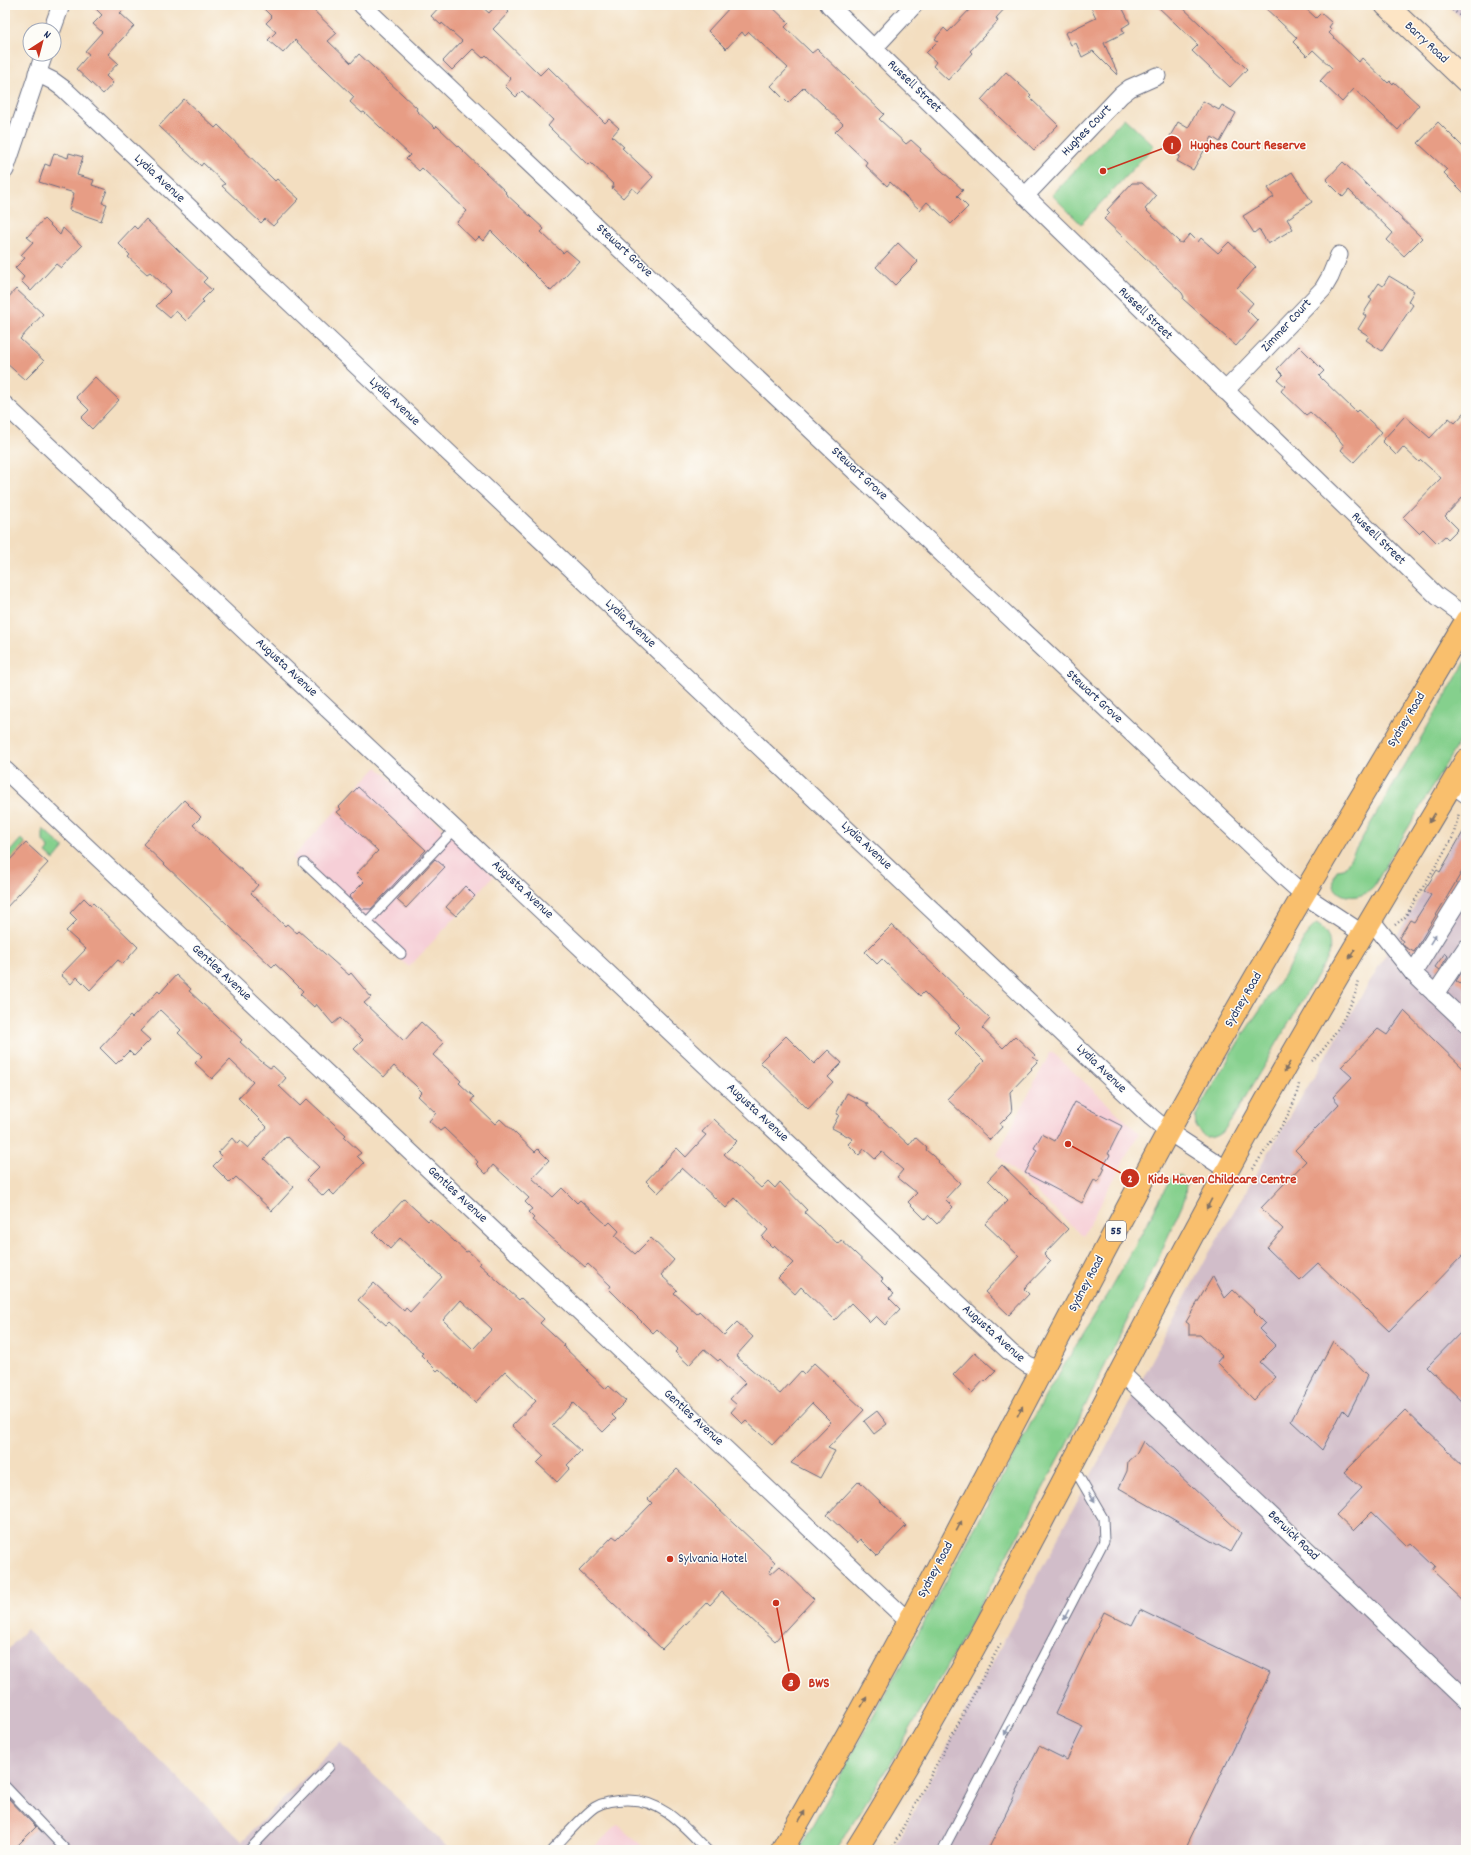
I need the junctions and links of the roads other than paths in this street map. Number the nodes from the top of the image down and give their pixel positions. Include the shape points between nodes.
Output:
1 (61, 5) edge
2 (362, 5) edge
3 (829, 5) edge
4 (914, 5) edge
5 (1386, 5) edge
6 (55, 22) edge
7 (874, 48) junction
8 (41, 62) edge
9 (37, 73) junction
10 (1156, 76) dead end
11 (1466, 81) edge
12 (5, 170) edge
13 (1025, 196) junction
14 (1339, 255) dead end
15 (1225, 391) junction
16 (5, 405) edge
17 (1466, 617) edge
18 (1466, 621) edge
19 (1466, 760) edge
20 (5, 770) edge
21 (1458, 794) edge
22 (456, 828) junction
23 (304, 863) dead end
24 (1466, 888) edge
25 (1304, 895) junction
26 (367, 922) junction
27 (1373, 929) junction
28 (1466, 948) edge
29 (401, 954) dead end
30 (1413, 973) junction
31 (1435, 994) junction
32 (1466, 1022) edge
33 (1169, 1132) junction
34 (1228, 1170) junction
35 (1042, 1370) junction
36 (1120, 1372) junction
37 (1071, 1464) junction
38 (908, 1621) junction
39 (1466, 1701) edge
40 (329, 1767) dead end
41 (5, 1786) edge
42 (66, 1850) edge
43 (249, 1850) edge
44 (552, 1850) edge
45 (707, 1850) edge
46 (782, 1850) edge
47 (856, 1850) edge
48 (943, 1850) edge

1 - 6 street
2 - 25 street, Stewart Grove
3 - 7 street, Russell Street
4 - 7 street
5 - 11 main road, Barry Road
7 - 13 street, Russell Street
8 - 9 street
9 - 12 street
9 - 33 street, Lydia Avenue via 64,89
10 - 13 street, Hughes Court via 1130,88 1121,96
13 - 15 street, Russell Street
14 - 15 street, Zimmer Court via 1322,289
15 - 17 street, Russell Street via 1437,596
16 - 22 street, Augusta Avenue
18 - 25 highway, Sydney Road / 55
19 - 21 highway
20 - 38 street, Gentles Avenue
21 -> 27 highway
22 - 26 lane
22 - 35 street, Augusta Avenue via 1011,1353 1028,1365
23 - 26 lane
30 -> 24 street
25 - 27 street, Stewart Grove
25 - 33 highway, Sydney Road / 55
26 - 29 lane
27 - 30 street
27 -> 34 highway
28 - 31 street
30 - 31 street
31 - 32 street
33 - 34 street, Lydia Avenue
33 - 35 highway, Sydney Road / 55
34 -> 36 highway
38 -> 35 highway, Sydney Road / 55
36 - 37 highway
36 - 39 street, Berwick Road
37 - 47 highway via 969,1656
37 -> 48 lane via 1103,1518 1104,1541
46 -> 38 highway, Sydney Road / 55
40 - 43 lane
41 - 42 lane
44 - 45 lane via 595,1807 615,1800 637,1800 669,1813

